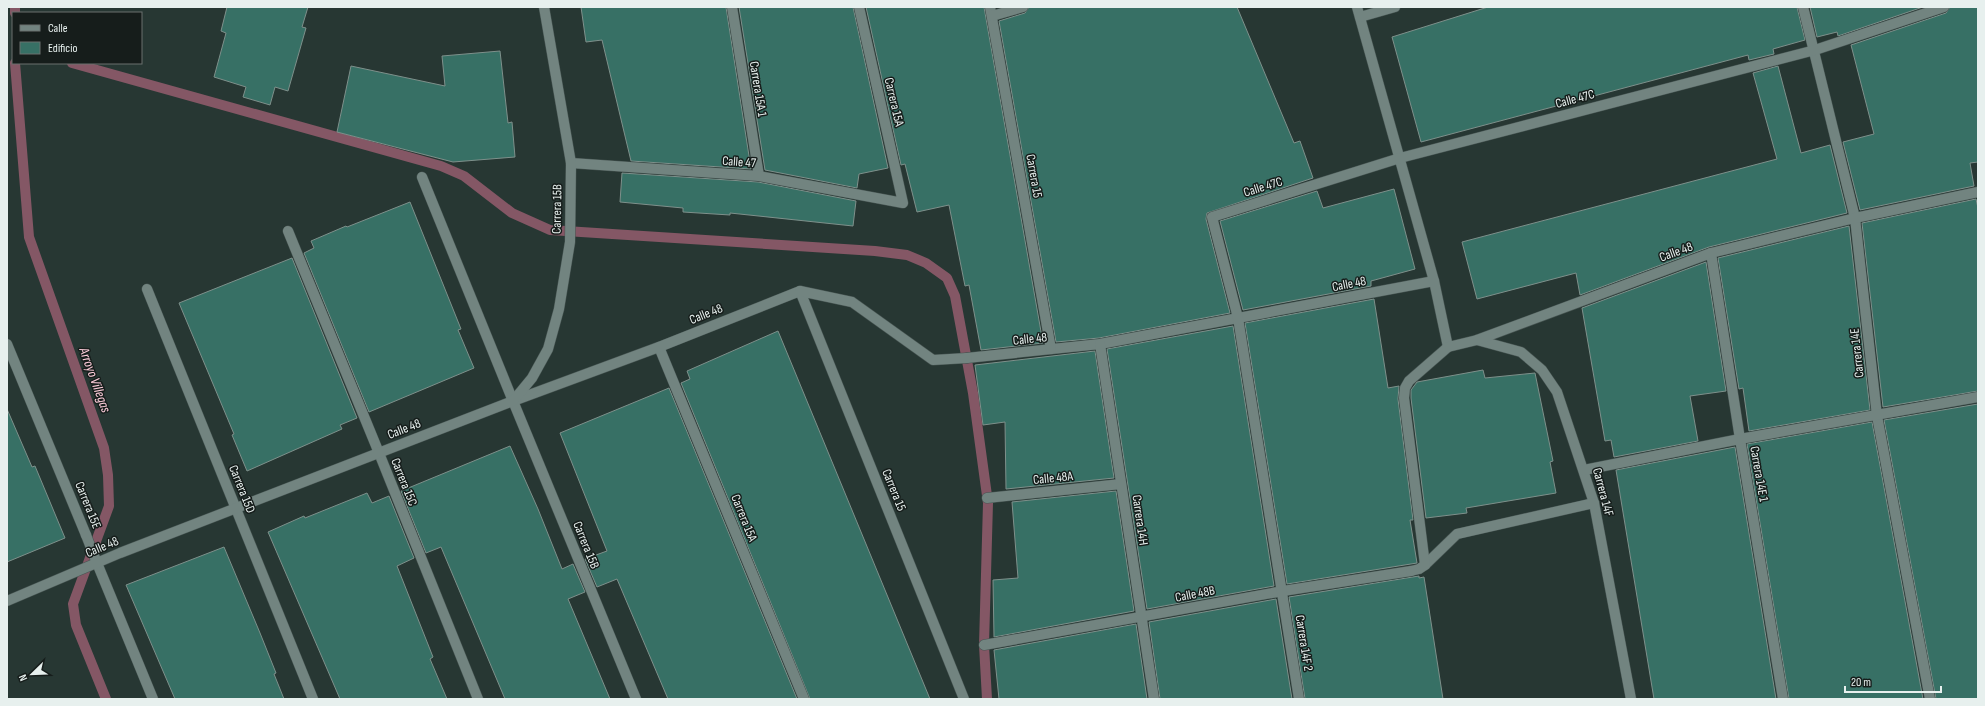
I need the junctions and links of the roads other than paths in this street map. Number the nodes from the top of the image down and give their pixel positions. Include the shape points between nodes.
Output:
1 (544, 7) edge
2 (732, 7) edge
3 (859, 7) edge
4 (1023, 7) edge
5 (1395, 7) edge
6 (1803, 7) edge
7 (1944, 7) edge
8 (991, 12) edge
9 (1358, 12) edge
10 (1815, 50) junction
11 (1400, 158) junction
12 (571, 163) junction
13 (759, 176) junction
14 (422, 177) dead end
15 (1978, 192) edge
16 (904, 204) joint
17 (1212, 216) joint
18 (1856, 218) junction
19 (288, 231) dead end
20 (1711, 254) junction
21 (1434, 281) junction
22 (147, 289) dead end
23 (800, 291) junction
24 (1238, 318) junction
25 (1477, 340) junction
26 (7, 344) edge
27 (1100, 344) junction
28 (659, 347) junction
29 (1448, 348) junction
30 (1051, 349) junction
31 (1978, 398) edge
32 (513, 401) junction
33 (1877, 416) junction
34 (1740, 439) junction
35 (379, 453) junction
36 (1584, 470) junction
37 (1121, 484) junction
38 (987, 498) dead end
39 (1594, 503) junction
40 (236, 509) junction
41 (96, 562) junction
42 (1425, 565) junction
43 (1283, 591) junction
44 (7, 601) edge
45 (1141, 618) junction
46 (984, 645) dead end
47 (153, 699) edge
48 (313, 699) edge
49 (478, 699) edge
50 (636, 699) edge
51 (804, 699) edge
52 (964, 699) edge
53 (1154, 699) edge
54 (1299, 699) edge
55 (1631, 699) edge
56 (1783, 699) edge
57 (1930, 699) edge

1 - 12 street, Carrera 15B
2 - 13 street, Carrera 15A 1
3 - 16 street, Carrera 15A
4 - 8 street
5 - 9 street
6 - 10 street, Carrera 14E
7 - 10 street, Calle 47C
8 - 30 street, Carrera 15
9 - 11 street
10 - 11 street, Calle 47C
10 - 18 street, Carrera 14E
11 - 17 street, Calle 47C
11 - 21 street
12 - 13 street, Calle 47
12 - 32 street, Carrera 15B via 570,242 559,308 548,349 532,378
13 - 16 street, Calle 47
14 - 32 street, Carrera 15B
15 - 18 street, Calle 48
17 - 24 street, Carrera 14F 2
18 - 20 street, Calle 48
18 - 33 street, Carrera 14E
19 - 35 street, Carrera 15C
20 - 25 street, Calle 48
20 - 34 street, Carrera 14E 1
21 - 24 street, Calle 48
21 - 29 street
22 - 40 street, Carrera 15D
23 - 28 street, Calle 48
23 - 30 street, Calle 48 via 852,302 933,360
23 - 52 street, Carrera 15
24 - 27 street, Calle 48
24 - 43 street, Carrera 14F 2
25 - 29 street, Calle 48
25 - 36 street, Carrera 14F via 1521,352 1542,370 1557,392
26 - 41 street, Carrera 15E
27 - 30 street, Calle 48
27 - 37 street, Carrera 14H
28 - 32 street, Calle 48
28 - 51 street, Carrera 15A
29 - 42 street, Calle 48 via 1409,381 1405,388 1404,398
31 - 33 street
32 - 35 street, Calle 48
32 - 50 street, Carrera 15B
33 - 34 street
33 - 57 street, Carrera 14E
34 - 36 street
34 - 56 street, Carrera 14E 1
35 - 40 street, Calle 48
35 - 49 street, Carrera 15C
36 - 39 street, Carrera 14F
37 - 38 street, Calle 48A
37 - 45 street, Carrera 14H
39 - 42 street, Calle 48B via 1457,534
39 - 55 street, Carrera 14F
40 - 41 street, Calle 48
40 - 48 street, Carrera 15D
41 - 44 street, Calle 48
41 - 47 street, Carrera 15E
42 - 43 street, Calle 48B via 1419,570
43 - 45 street, Calle 48B
43 - 54 street, Carrera 14F 2
45 - 46 street, Calle 48B
45 - 53 street, Carrera 14H

